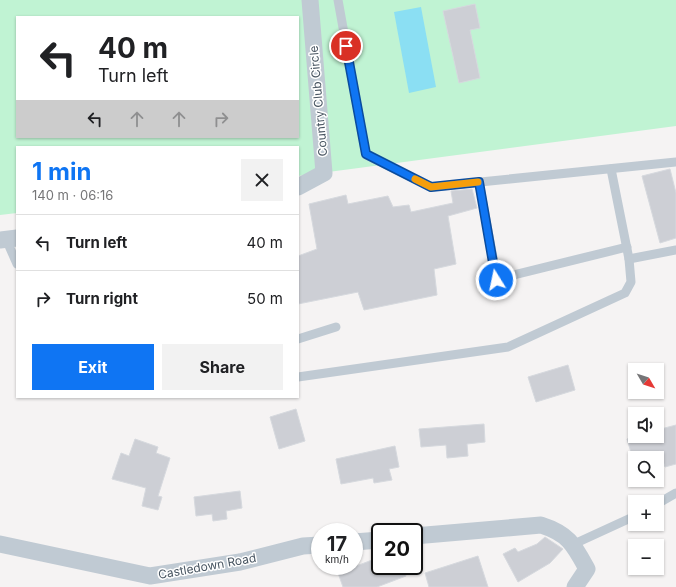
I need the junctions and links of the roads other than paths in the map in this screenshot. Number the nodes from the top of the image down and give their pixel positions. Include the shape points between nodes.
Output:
1 (310, 0) edge
2 (338, 0) edge
3 (676, 162) edge
4 (611, 169) junction
5 (479, 182) junction
6 (299, 186) edge
7 (8, 239) edge
8 (627, 247) junction
9 (676, 250) edge
10 (629, 259) junction
11 (16, 261) edge
12 (336, 327) dead end
13 (299, 339) edge
14 (299, 377) edge
15 (676, 493) edge
16 (664, 500) edge
17 (628, 519) edge
18 (423, 535) edge
19 (0, 544) edge
20 (574, 544) junction
21 (311, 546) edge
22 (575, 587) edge

1 - 6 street, Country Club Circle via 324,173
2 - 5 lane via 366,154 431,187
3 - 4 lane
4 - 5 lane
4 - 8 lane
5 - 8 lane via 496,280
7 - 11 lane
8 - 10 lane
9 - 10 lane
10 - 14 lane via 631,282 625,293 508,347
12 - 13 lane
15 - 16 lane
17 - 20 lane
18 - 20 street via 541,525 556,530
19 - 21 street, Castledown Road via 150,576 240,562
20 - 22 street via 588,569

